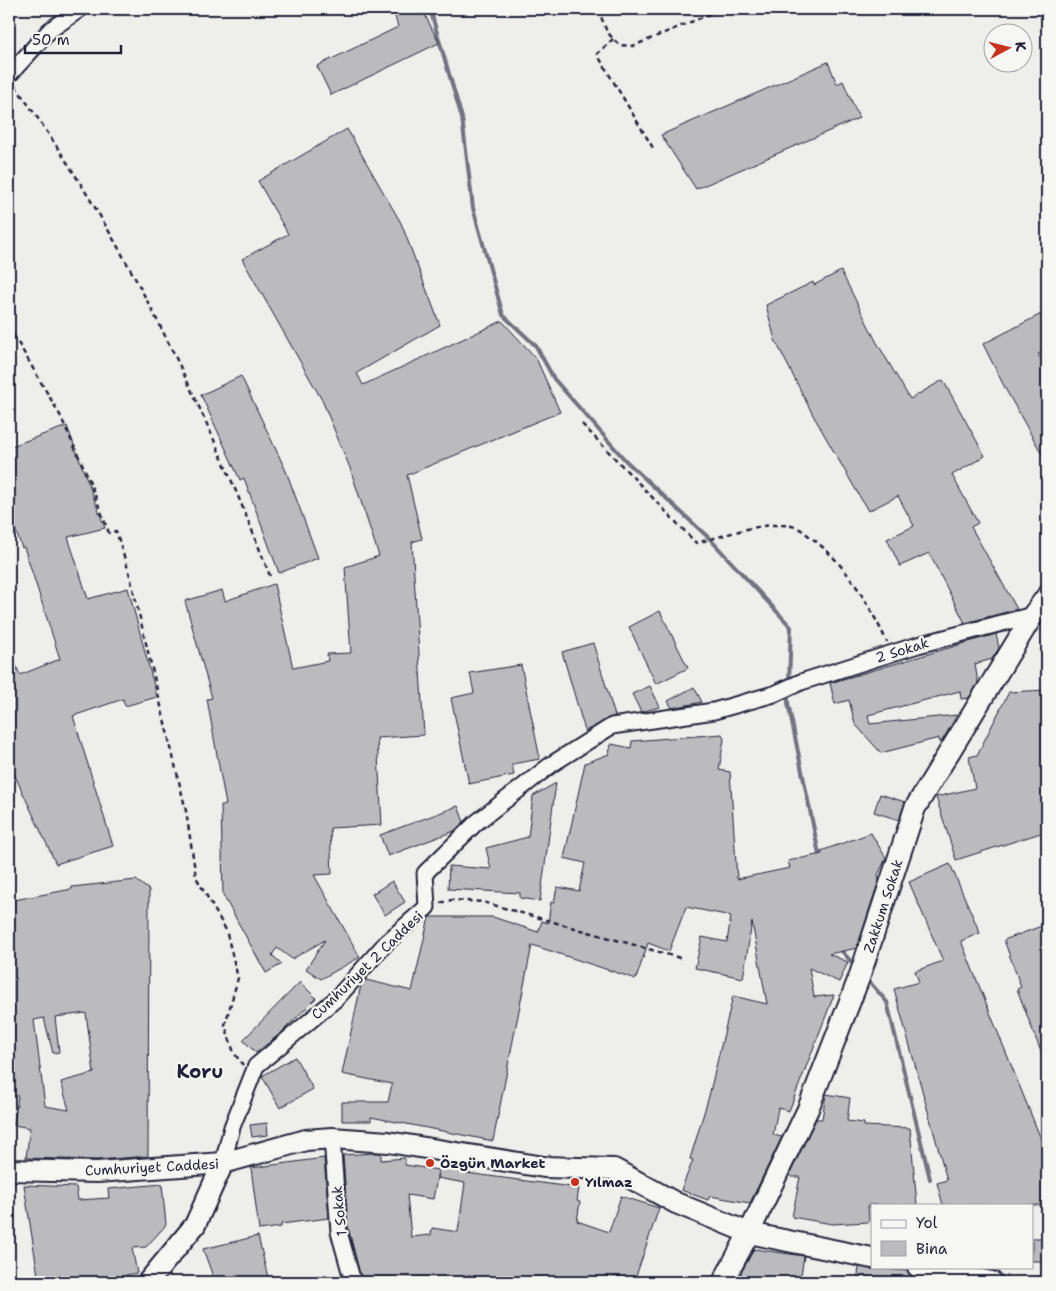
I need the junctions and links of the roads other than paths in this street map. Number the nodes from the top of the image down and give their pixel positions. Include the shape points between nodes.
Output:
1 (80, 9) edge
2 (11, 80) edge
3 (1047, 596) edge
4 (1033, 615) junction
5 (774, 694) joint
6 (332, 1138) junction
7 (223, 1163) junction
8 (9, 1170) edge
9 (749, 1233) junction
10 (871, 1258) edge
11 (923, 1268) edge
12 (148, 1282) edge
13 (353, 1282) edge
14 (723, 1282) edge
15 (992, 1282) edge

1 - 2 street via 50,30
3 - 4 street, Zakkum Sokak
4 - 5 street, 2 Sokak via 892,653
4 - 9 street, Zakkum Sokak via 915,808 859,978 808,1109
5 - 7 street, Cumhuriyet 2 Caddesi via 714,711 612,726 552,764 477,822 425,873 427,907 386,943 337,998 256,1066 232,1127
6 - 7 street, Cumhuriyet Caddesi via 306,1140
6 - 9 street, Cumhuriyet Caddesi via 388,1142 544,1167 614,1169 676,1203
6 - 13 street, 1 Sokak via 339,1232
7 - 8 street, Cumhuriyet Caddesi via 97,1172
7 - 12 street via 195,1225
9 - 10 street, Cumhuriyet Caddesi
9 - 14 street, Zakkum Sokak
11 - 15 street

